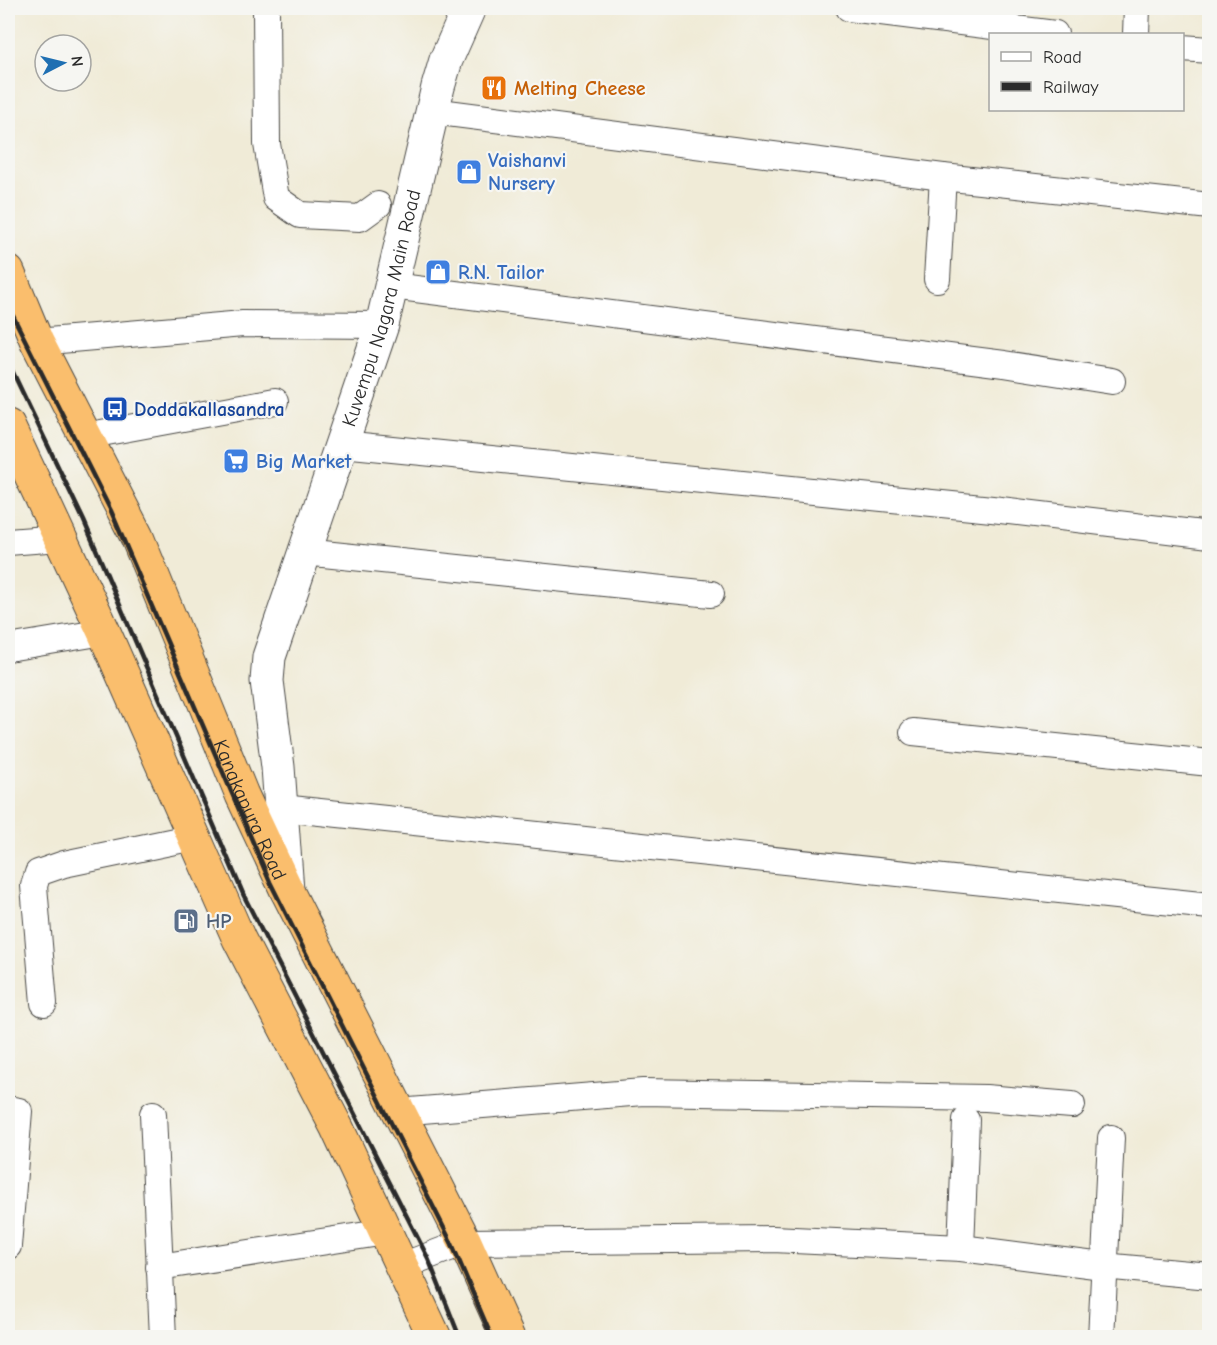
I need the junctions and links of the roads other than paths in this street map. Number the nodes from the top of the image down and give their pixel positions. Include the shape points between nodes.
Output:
1 (266, 8) edge
2 (469, 8) edge
3 (849, 8) edge
4 (1137, 8) edge
5 (1047, 33) edge
6 (1136, 33) edge
7 (1184, 48) edge
8 (1209, 50) edge
9 (432, 111) junction
10 (943, 177) junction
11 (378, 205) dead end
12 (1209, 206) edge
13 (8, 272) edge
14 (937, 279) dead end
15 (392, 286) junction
16 (382, 325) junction
17 (37, 342) junction
18 (1112, 381) dead end
19 (275, 401) dead end
20 (8, 426) edge
21 (85, 436) junction
22 (342, 444) junction
23 (1209, 535) edge
24 (60, 538) junction
25 (8, 543) edge
26 (304, 552) junction
27 (711, 594) dead end
28 (104, 632) junction
29 (8, 648) edge
30 (913, 732) dead end
31 (1209, 763) edge
32 (282, 808) junction
33 (194, 837) junction
34 (287, 891) junction
35 (1209, 906) edge
36 (45, 1003) dead end
37 (1072, 1105) dead end
38 (8, 1109) edge
39 (398, 1112) junction
40 (153, 1114) dead end
41 (966, 1120) dead end
42 (1111, 1138) dead end
43 (386, 1232) junction
44 (465, 1242) junction
45 (8, 1246) edge
46 (961, 1248) junction
47 (402, 1266) junction
48 (1103, 1266) junction
49 (159, 1267) junction
50 (1209, 1276) edge
51 (163, 1338) edge
52 (435, 1338) edge
53 (508, 1338) edge
54 (1101, 1338) edge

1 - 11 street via 267,144 276,198 300,215 360,218
2 - 9 street, Kuvempu Nagara Main Road via 446,60
3 - 5 street
4 - 6 street
7 - 8 street
9 - 10 street
9 - 15 street, Kuvempu Nagara Main Road
10 - 12 street
10 - 14 street
13 - 17 highway, Kanakapura Road
15 - 16 street, Kuvempu Nagara Main Road
15 - 18 street
16 - 17 street via 243,324
16 - 22 street, Kuvempu Nagara Main Road
17 - 21 highway, Kanakapura Road
19 - 21 street
20 - 24 highway
21 - 34 highway, Kanakapura Road via 137,537 242,795
22 - 23 street via 992,508
22 - 26 street, Kuvempu Nagara Main Road
24 - 25 street
24 - 28 highway
26 - 27 street
26 - 32 street, Kuvempu Nagara Main Road via 269,657 269,703
28 - 29 street
28 - 33 highway
30 - 31 street
32 - 34 street, Kuvempu Nagara Main Road
32 - 35 street
33 - 36 street via 38,873 34,886
33 - 43 highway via 239,939
34 - 39 highway, Kanakapura Road
37 - 39 street via 986,1098 643,1092
38 - 45 street via 19,1111
39 - 44 highway, Kanakapura Road
40 - 49 street
41 - 46 street
42 - 48 street
43 - 47 highway
43 - 49 street
44 - 46 street via 773,1239
44 - 47 street
44 - 53 highway, Kanakapura Road
46 - 48 street
47 - 52 highway
48 - 50 street
48 - 54 street
49 - 51 street

